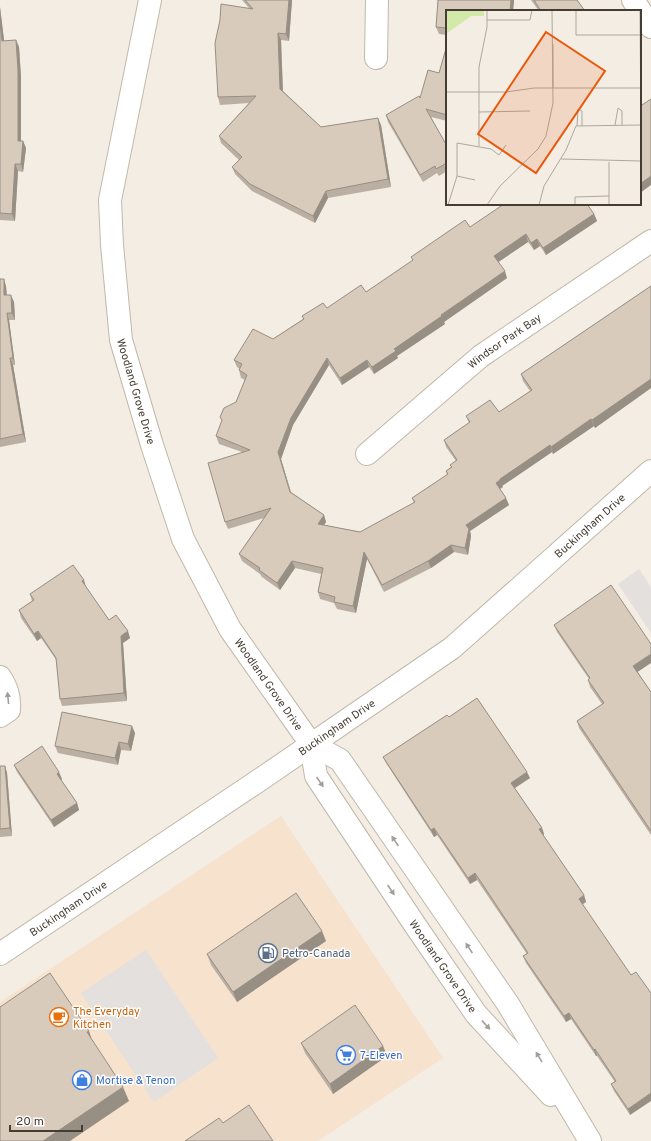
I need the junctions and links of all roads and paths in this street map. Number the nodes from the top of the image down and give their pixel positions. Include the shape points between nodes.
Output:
1 (150, 0) edge
2 (377, 0) edge
3 (633, 0) edge
4 (640, 10) edge
5 (641, 12) edge
6 (651, 27) edge
7 (376, 58) dead end
8 (651, 241) edge
9 (367, 454) dead end
10 (651, 471) edge
11 (0, 677) edge
12 (0, 716) edge
13 (312, 744) junction
14 (0, 954) edge
15 (586, 1134) edge

1 - 13 street, Woodland Grove Drive via 110,200 121,340 183,539 230,629
2 - 7 street
3 - 4 street
5 - 6 street
8 - 9 street, Windsor Park Bay via 481,356
10 - 13 street, Buckingham Drive via 452,648
12 -> 11 street via 9,710 6,687
13 - 14 street, Buckingham Drive
15 -> 13 street, Woodland Grove Drive via 508,1004 340,760
13 -> 15 street, Woodland Grove Drive via 316,776 476,1014

